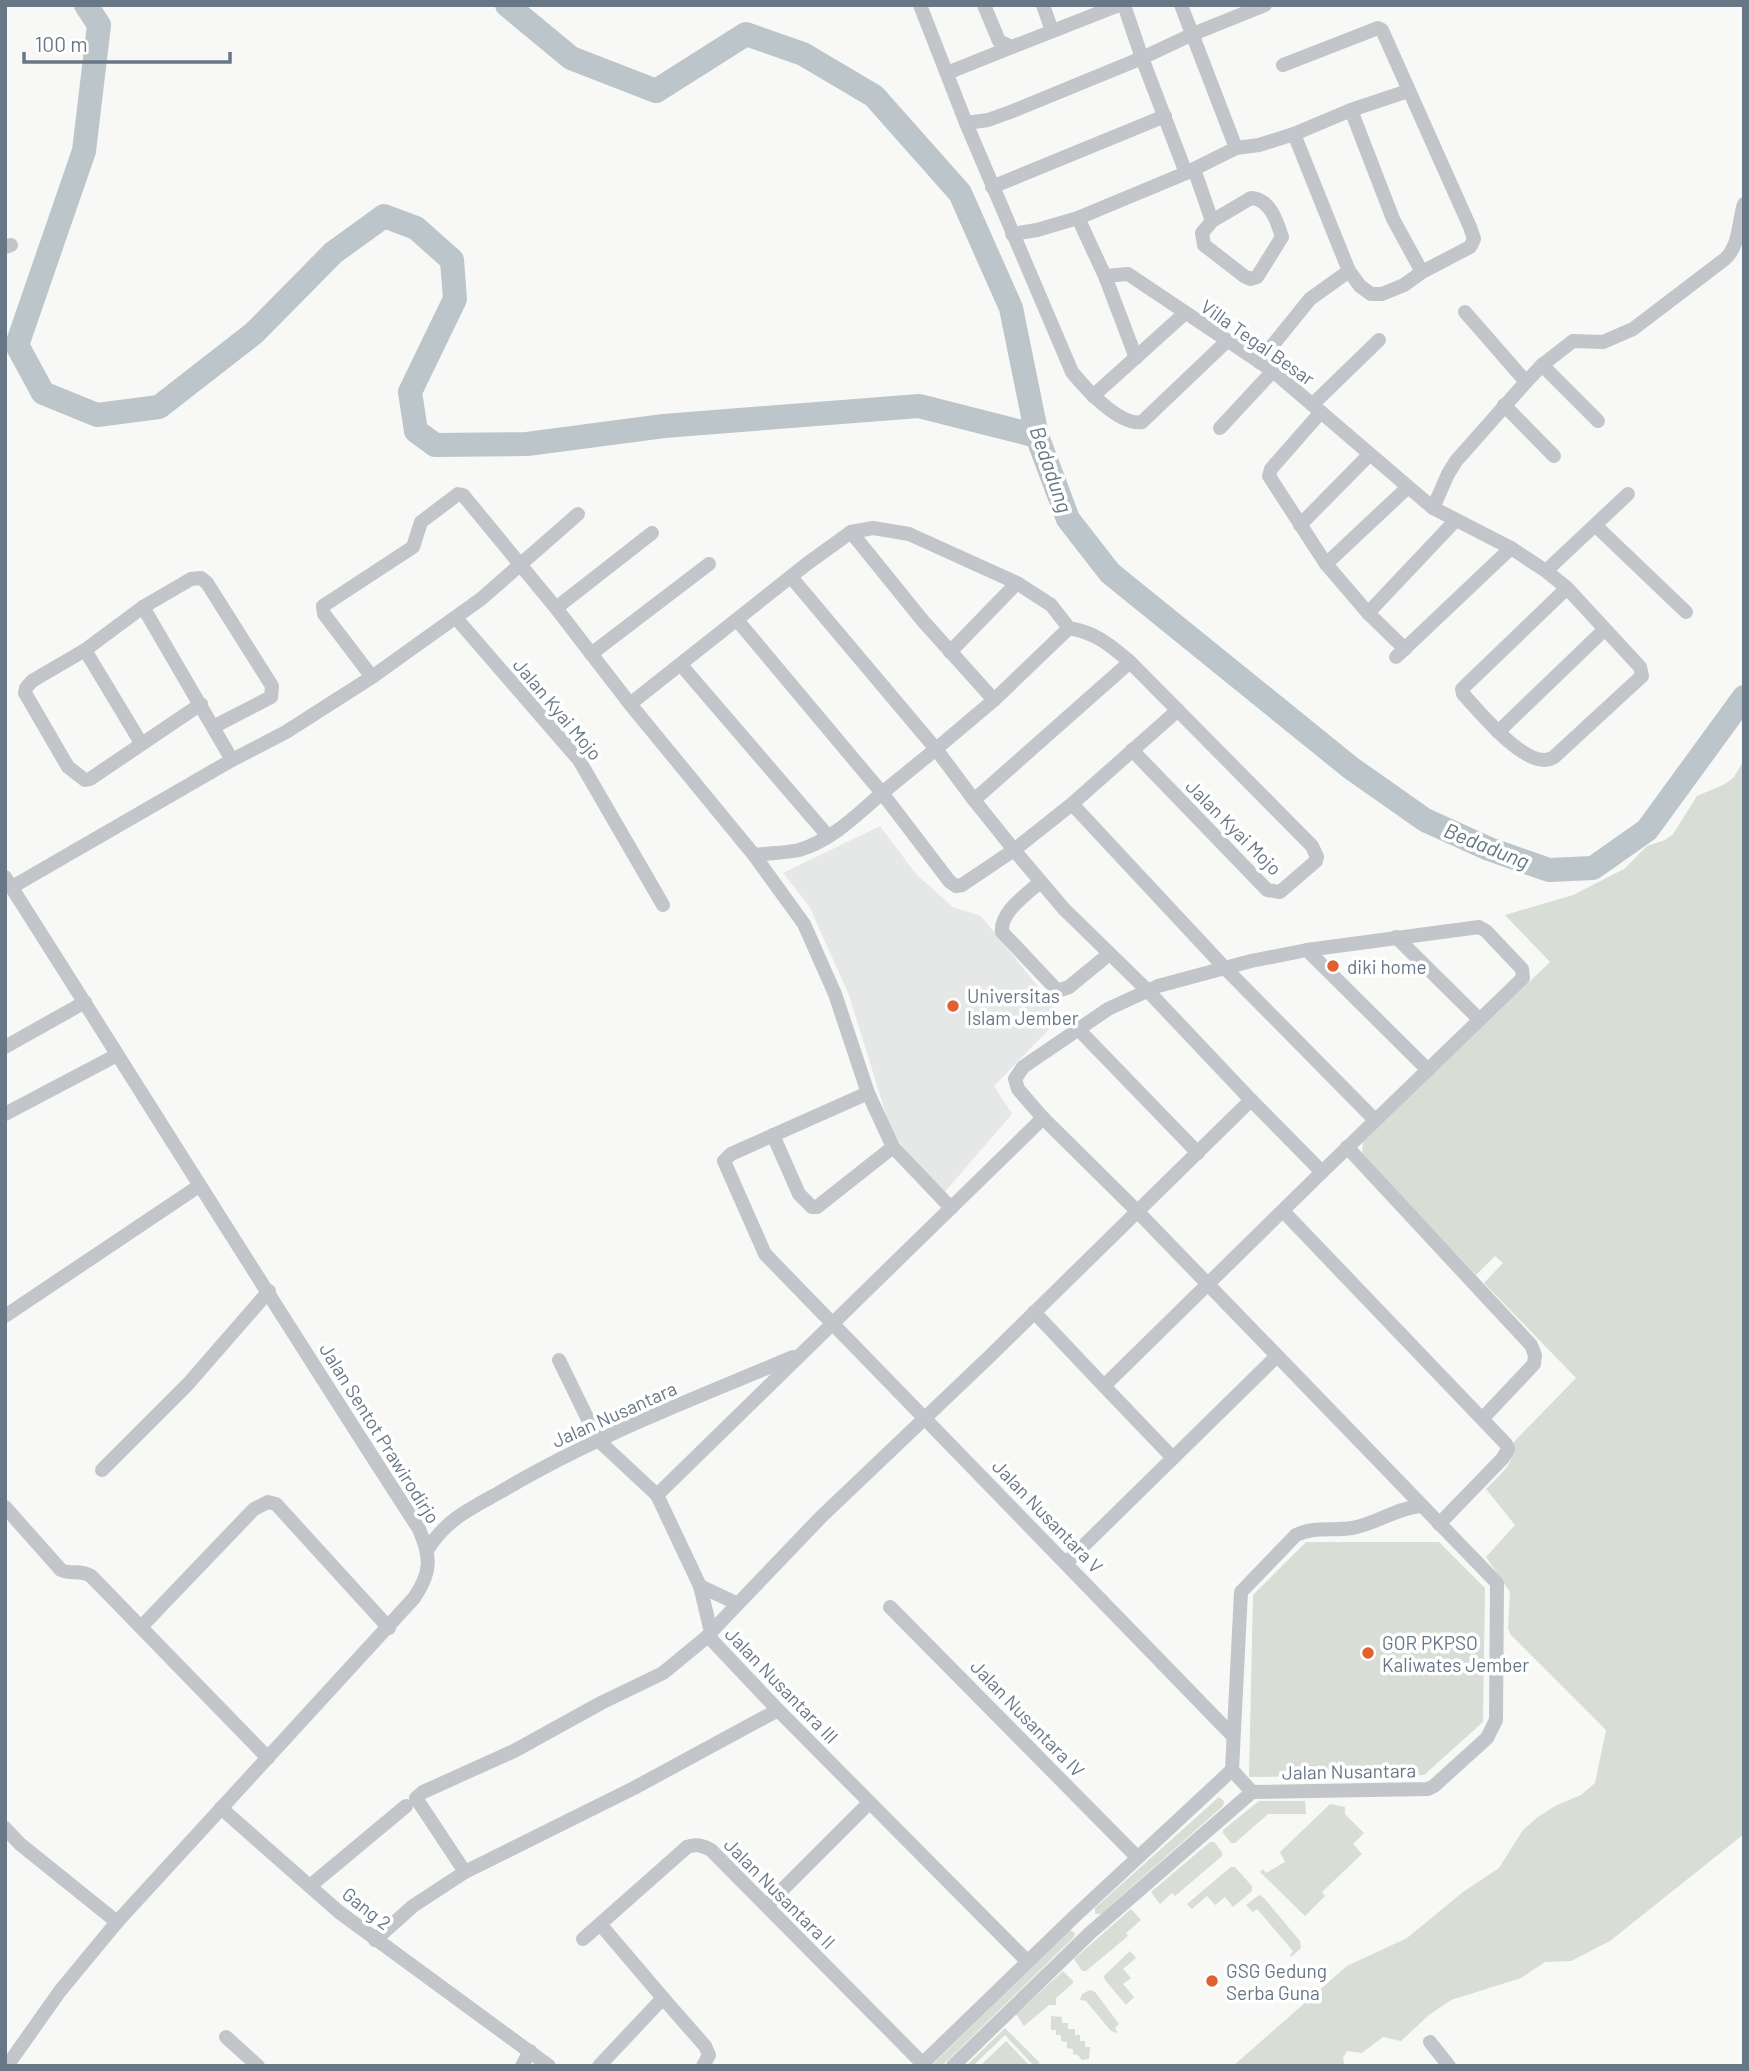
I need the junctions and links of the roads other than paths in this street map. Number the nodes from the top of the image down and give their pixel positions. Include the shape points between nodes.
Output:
1 (920, 5) edge
2 (984, 5) edge
3 (1043, 5) edge
4 (1121, 5) edge
5 (1181, 5) edge
6 (1265, 5) edge
7 (1052, 31) junction
8 (1193, 34) junction
9 (1012, 47) junction
10 (1142, 58) junction
11 (1283, 65) dead end
12 (947, 73) junction
13 (1408, 91) junction
14 (1351, 110) junction
15 (1165, 116) junction
16 (966, 123) junction
17 (1294, 134) junction
18 (1236, 148) junction
19 (1190, 171) junction
20 (992, 187) junction
21 (1744, 204) edge
22 (1078, 218) junction
23 (1212, 221) junction
24 (1012, 234) junction
25 (1349, 271) junction
26 (1422, 272) junction
27 (1105, 276) junction
28 (1465, 312) dead end
29 (1184, 314) junction
30 (1379, 340) dead end
31 (1227, 341) junction
32 (1136, 358) junction
33 (1259, 362) junction
34 (1542, 365) junction
35 (1273, 372) junction
36 (1526, 382) junction
37 (1093, 396) junction
38 (1504, 405) junction
39 (1317, 408) junction
40 (1598, 421) dead end
41 (1220, 428) dead end
42 (1369, 455) junction
43 (1554, 456) dead end
44 (1407, 488) junction
45 (1628, 494) dead end
46 (1433, 508) junction
47 (578, 514) dead end
48 (1455, 521) junction
49 (1300, 525) junction
50 (1596, 526) junction
51 (851, 532) junction
52 (652, 533) dead end
53 (1511, 548) junction
54 (709, 564) dead end
55 (1326, 564) junction
56 (521, 566) junction
57 (1546, 571) junction
58 (791, 577) junction
59 (1017, 583) junction
60 (1567, 587) junction
61 (144, 607) junction
62 (556, 608) junction
63 (1686, 612) dead end
64 (1368, 613) junction
65 (456, 618) junction
66 (737, 620) junction
67 (1069, 628) junction
68 (1604, 629) junction
69 (85, 650) junction
70 (950, 652) junction
71 (591, 654) junction
72 (1130, 662) junction
73 (681, 665) junction
74 (372, 677) junction
75 (994, 700) junction
76 (201, 704) junction
77 (630, 704) junction
78 (1178, 710) junction
79 (213, 727) junction
80 (1498, 732) junction
81 (141, 743) junction
82 (936, 749) junction
83 (1132, 750) junction
84 (232, 760) junction
85 (882, 793) junction
86 (974, 800) junction
87 (1072, 804) junction
88 (828, 836) junction
89 (1014, 850) junction
90 (754, 855) junction
91 (9, 882) edge
92 (1040, 882) junction
93 (663, 905) dead end
94 (1396, 937) junction
95 (1307, 950) junction
96 (1108, 955) junction
97 (1224, 967) junction
98 (1147, 990) junction
99 (86, 1002) junction
100 (1479, 1019) junction
101 (1079, 1030) junction
102 (5, 1047) edge
103 (117, 1055) junction
104 (1427, 1070) junction
105 (868, 1093) junction
106 (1251, 1100) junction
107 (5, 1114) edge
108 (1043, 1118) junction
109 (1375, 1120) junction
110 (773, 1135) junction
111 (893, 1147) junction
112 (1347, 1147) junction
113 (1198, 1153) junction
114 (1322, 1172) junction
115 (199, 1186) junction
116 (951, 1208) junction
117 (1137, 1211) junction
118 (1283, 1211) junction
119 (1208, 1285) junction
120 (269, 1291) junction
121 (1034, 1312) junction
122 (5, 1316) edge
123 (834, 1325) junction
124 (800, 1354) junction
125 (1278, 1356) junction
126 (559, 1360) dead end
127 (1104, 1386) junction
128 (926, 1418) junction
129 (1483, 1418) junction
130 (598, 1440) junction
131 (1173, 1458) junction
132 (102, 1471) dead end
133 (657, 1495) junction
134 (1421, 1506) junction
135 (5, 1507) edge
136 (449, 1521) junction
137 (1439, 1524) junction
138 (419, 1529) junction
139 (428, 1549) junction
140 (1066, 1563) junction
141 (700, 1586) junction
142 (737, 1603) junction
143 (890, 1607) dead end
144 (142, 1626) junction
145 (388, 1628) junction
146 (709, 1634) junction
147 (778, 1710) junction
148 (1233, 1736) junction
149 (268, 1758) junction
150 (1232, 1770) junction
151 (1252, 1792) junction
152 (869, 1803) junction
153 (406, 1806) dead end
154 (221, 1808) junction
155 (5, 1828) edge
156 (1137, 1857) junction
157 (465, 1872) junction
158 (310, 1886) junction
159 (767, 1905) junction
160 (1075, 1916) junction
161 (117, 1922) junction
162 (600, 1924) junction
163 (1090, 1933) junction
164 (583, 1939) dead end
165 (376, 1940) junction
166 (1027, 1961) junction
167 (663, 1998) junction
168 (226, 2037) dead end
169 (1430, 2042) dead end
170 (530, 2051) junction
171 (921, 2064) edge
172 (8, 2066) edge
173 (258, 2066) edge
174 (522, 2066) edge
175 (550, 2066) edge
176 (599, 2066) edge
177 (703, 2066) edge
178 (953, 2066) edge
179 (1449, 2066) edge

1 - 12 street
2 - 9 street via 999,41
3 - 7 street
4 - 7 street
4 - 10 street
5 - 8 street
6 - 8 street
7 - 9 street
8 - 10 street
8 - 18 street
9 - 12 street
10 - 15 street
10 - 16 street via 1013,111
11 - 13 street via 1378,29 1384,33
12 - 16 street
13 - 14 street
13 - 26 street via 1474,239 1464,251
14 - 17 street
14 - 26 street via 1393,219
15 - 19 street
15 - 20 street
16 - 20 street
17 - 18 street
17 - 25 street
18 - 19 street
19 - 22 street
19 - 23 street
20 - 24 street
21 - 34 street via 1736,245 1726,259 1633,329 1603,342 1573,341
22 - 24 street
22 - 27 street
23 - 23 street via 1251,198 1260,198 1267,203 1282,241 1257,276 1246,278 1204,245 1202,233
24 - 37 street via 1072,372
25 - 26 street via 1360,286 1382,294
25 - 33 street via 1310,299
27 - 29 street, Villa Tegal Besar via 1128,274
27 - 32 street
28 - 36 street
29 - 31 street, Villa Tegal Besar
29 - 32 street
30 - 39 street
31 - 33 street, Villa Tegal Besar
31 - 37 street via 1142,422 1132,422
32 - 37 street
33 - 35 street, Villa Tegal Besar
34 - 36 street
34 - 40 street
35 - 39 street, Villa Tegal Besar
35 - 41 street
36 - 38 street
38 - 43 street
38 - 46 street via 1456,461
39 - 42 street, Villa Tegal Besar
39 - 49 street via 1269,476
42 - 44 street, Villa Tegal Besar
42 - 49 street
44 - 46 street, Villa Tegal Besar
44 - 55 street
45 - 50 street
46 - 48 street, Villa Tegal Besar
47 - 56 street
48 - 53 street, Villa Tegal Besar
48 - 64 street
49 - 55 street
50 - 57 street
50 - 63 street
51 - 58 street
51 - 59 street, Jalan Kyai Mojo via 873,528 909,534
51 - 70 street
52 - 62 street
53 - 57 street, Villa Tegal Besar
53 - 64 street via 1401,653
54 - 71 street
55 - 64 street
56 - 62 street
56 - 65 street
56 - 74 street via 463,495 455,496 421,522 413,547 323,606 324,614
57 - 60 street, Villa Tegal Besar
58 - 66 street
58 - 82 street
59 - 67 street, Jalan Kyai Mojo via 1051,605
59 - 70 street
60 - 68 street, Villa Tegal Besar
60 - 80 street via 1462,689
61 - 69 street
61 - 76 street
61 - 79 street via 191,579 201,578 272,686 271,696
62 - 71 street
65 - 74 street
65 - 93 street, Jalan Kyai Mojo via 579,760
66 - 73 street
66 - 85 street
67 - 72 street, Jalan Kyai Mojo via 1089,632
67 - 75 street
68 - 80 street
68 - 80 street, Villa Tegal Besar via 1643,676 1549,760 1535,760
69 - 81 street
69 - 81 street via 32,681 26,698 73,773 85,780
70 - 75 street
71 - 77 street
72 - 78 street, Jalan Kyai Mojo
72 - 86 street
73 - 77 street
73 - 88 street
74 - 84 street
75 - 82 street
76 - 79 street
76 - 81 street
77 - 90 street
78 - 83 street
78 - 83 street, Jalan Kyai Mojo via 1316,852 1316,861 1283,890 1267,890
79 - 84 street
82 - 85 street
82 - 86 street
83 - 87 street
84 - 91 street
85 - 88 street
85 - 89 street via 950,882 958,886
86 - 89 street
87 - 89 street
87 - 97 street
88 - 90 street via 800,849
89 - 92 street
90 - 105 street via 804,924 835,994
91 - 99 street, Jalan Sentot Prawirodirjo
92 - 96 street
92 - 96 street via 1006,915 1002,932 1055,989 1069,987
94 - 95 street
94 - 100 street
94 - 100 street via 1473,926 1486,931 1524,974
95 - 97 street
95 - 104 street
96 - 98 street
97 - 98 street
97 - 109 street
98 - 101 street
98 - 106 street
99 - 102 street
99 - 103 street, Jalan Sentot Prawirodirjo
100 - 104 street
101 - 108 street, Jalan Nusantara via 1023,1068 1016,1079 1018,1089
101 - 113 street
103 - 107 street
103 - 115 street, Jalan Sentot Prawirodirjo
104 - 109 street
105 - 110 street
105 - 111 street
106 - 113 street
106 - 114 street
108 - 116 street
108 - 117 street, Jalan Nusantara
109 - 112 street
110 - 111 street via 799,1194 812,1207
110 - 123 street, Jalan Nusantara V via 731,1154 725,1166 765,1254
111 - 116 street
112 - 114 street
112 - 129 street via 1531,1345 1534,1364
113 - 117 street
114 - 118 street
115 - 120 street, Jalan Sentot Prawirodirjo
115 - 122 street
116 - 123 street
117 - 119 street, Jalan Nusantara
117 - 121 street
118 - 119 street
118 - 129 street
119 - 125 street, Jalan Nusantara
119 - 127 street
120 - 132 street via 188,1384
120 - 138 street, Jalan Sentot Prawirodirjo
121 - 127 street
121 - 128 street
123 - 124 street
123 - 128 street, Jalan Nusantara V
124 - 130 street, Jalan Nusantara
124 - 133 street
125 - 131 street
125 - 134 street, Jalan Nusantara
126 - 130 street, Jalan Nusantara III
127 - 131 street
128 - 140 street, Jalan Nusantara V
128 - 142 street
129 - 137 street via 1506,1444 1506,1453
130 - 133 street, Jalan Nusantara III
130 - 136 street, Jalan Nusantara
131 - 140 street
133 - 141 street, Jalan Nusantara III
134 - 137 street, Jalan Nusantara
134 - 148 street via 1403,1508 1359,1527 1296,1535 1243,1588 1239,1595
135 - 144 street via 56,1566 91,1576
136 - 138 street
136 - 139 street
137 - 151 street, Jalan Nusantara via 1497,1583 1496,1720 1491,1732 1428,1789
138 - 139 street, Jalan Sentot Prawirodirjo
139 - 145 street, Jalan Sentot Prawirodirjo via 421,1588
140 - 148 street, Jalan Nusantara V
141 - 142 street
141 - 146 street, Jalan Nusantara III
142 - 146 street
143 - 156 street, Jalan Nusantara IV
144 - 145 street via 254,1509 268,1503 276,1504
144 - 149 street
145 - 149 street, Jalan Sentot Prawirodirjo
146 - 147 street, Jalan Nusantara III
146 - 157 street via 663,1673 416,1798
147 - 152 street, Jalan Nusantara III
147 - 157 street
148 - 150 street
149 - 154 street, Jalan Sentot Prawirodirjo
150 - 151 street
150 - 156 street
151 - 163 street
152 - 159 street
152 - 166 street, Jalan Nusantara III
153 - 158 street
154 - 158 street, Gang 2
154 - 161 street, Jalan Sentot Prawirodirjo
155 - 161 street
156 - 160 street
157 - 165 street via 413,1906
158 - 165 street, Gang 2
159 - 162 street, Jalan Nusantara II via 711,1850 696,1844
159 - 171 street, Jalan Nusantara II
160 - 163 street
160 - 166 street
161 - 172 street, Jalan Sentot Prawirodirjo via 60,1991
162 - 164 street
162 - 167 street
163 - 178 street
165 - 170 street, Gang 2
166 - 171 street
167 - 176 street
167 - 177 street via 705,2046 709,2055
168 - 173 street
169 - 179 street
170 - 174 street
170 - 175 street, Gang 2

